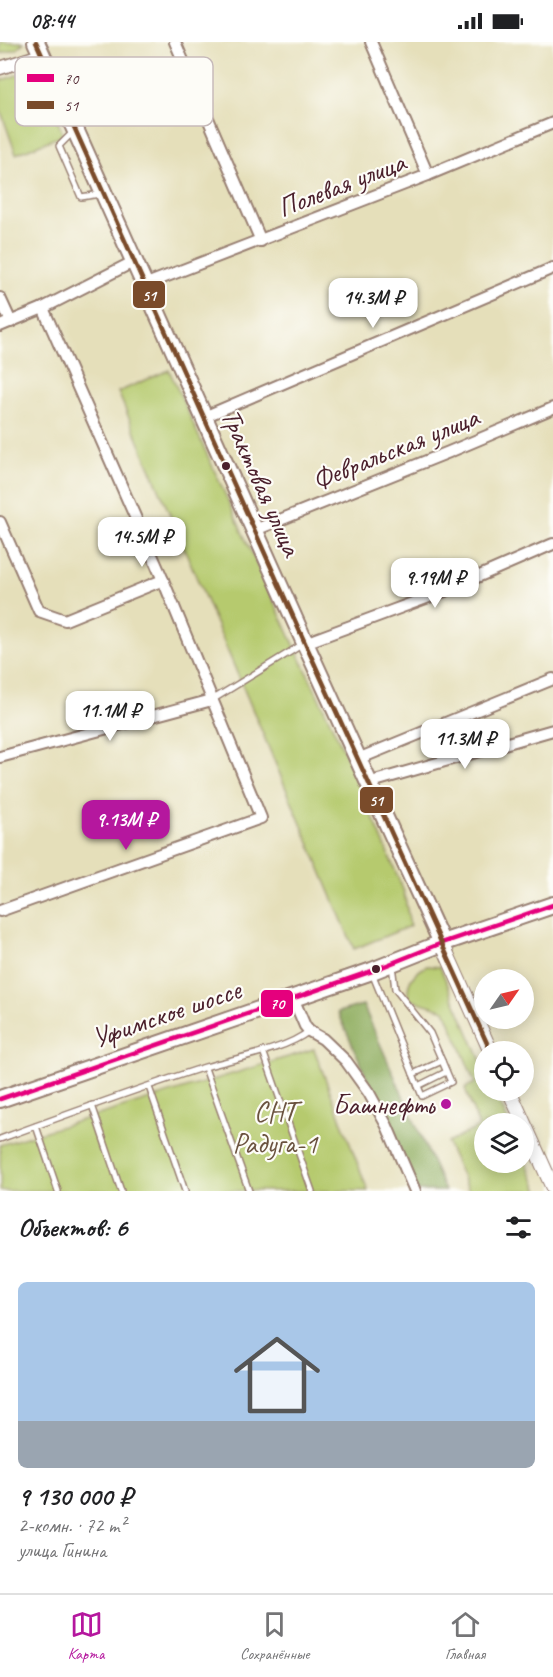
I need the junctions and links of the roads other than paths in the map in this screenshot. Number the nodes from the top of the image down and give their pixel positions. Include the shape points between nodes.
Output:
1 (175, 42) edge
2 (371, 42) edge
3 (39, 48) edge
4 (22, 57) edge
5 (182, 57) edge
6 (15, 61) edge
7 (0, 69) edge
8 (553, 123) edge
9 (73, 126) edge
10 (211, 126) edge
11 (75, 130) junction
12 (428, 176) junction
13 (104, 193) junction
14 (261, 240) junction
15 (133, 262) junction
16 (553, 267) edge
17 (144, 285) junction
18 (0, 298) edge
19 (44, 308) junction
20 (11, 322) junction
21 (0, 326) edge
22 (553, 408) edge
23 (204, 417) junction
24 (0, 522) edge
25 (255, 530) junction
26 (553, 544) edge
27 (163, 580) junction
28 (305, 643) junction
29 (553, 679) edge
30 (212, 700) junction
31 (553, 730) edge
32 (0, 756) edge
33 (358, 759) junction
34 (368, 783) junction
35 (553, 905) edge
36 (0, 911) edge
37 (442, 943) junction
38 (391, 963) junction
39 (372, 971) junction
40 (292, 998) junction
41 (309, 1031) junction
42 (486, 1041) edge
43 (263, 1051) junction
44 (442, 1061) junction
45 (205, 1068) junction
46 (447, 1072) junction
47 (413, 1074) junction
48 (418, 1086) junction
49 (149, 1087) junction
50 (0, 1099) edge
51 (514, 1101) edge
52 (92, 1105) junction
53 (36, 1126) junction
54 (0, 1139) edge
55 (553, 1188) edge
56 (58, 1191) edge
57 (121, 1191) edge
58 (185, 1191) edge
59 (249, 1191) edge
60 (312, 1191) edge
61 (415, 1191) edge

1 - 5 street
2 - 12 street
3 - 4 street
6 - 7 street
8 - 12 street, Полевая улица
9 - 11 main road, Трактовая улица
10 - 14 street
11 - 13 main road, Трактовая улица
11 - 13 lane via 59,146 81,197
12 - 14 street, Полевая улица
13 - 15 main road, Трактовая улица
14 - 17 street, Полевая улица
15 - 17 main road, Трактовая улица
15 - 19 street
16 - 23 street
17 - 23 main road, Трактовая улица
18 - 20 street
19 - 20 street
19 - 27 street
20 - 21 street
22 - 25 street, Февральская улица
23 - 25 main road, Трактовая улица
24 - 27 street via 39,611 65,620
25 - 28 main road, Трактовая улица
26 - 28 street via 445,591
27 - 30 street
28 - 30 lane
28 - 33 main road, Трактовая улица
29 - 33 street
30 - 32 street
30 - 36 street via 261,818
31 - 34 street
33 - 34 main road, Трактовая улица
34 - 37 main road, Трактовая улица
35 - 37 main road, Уфимское шоссе
37 - 38 main road, Уфимское шоссе
37 - 42 main road
38 - 39 main road, Уфимское шоссе
38 - 44 lane via 395,989 430,1033
39 - 40 main road, Уфимское шоссе
39 - 47 lane
40 - 41 street
40 - 50 main road, Уфимское шоссе
41 - 43 lane
41 - 61 street via 346,1061 369,1093
43 - 45 lane
43 - 60 lane
44 - 46 lane
44 - 47 lane
45 - 49 lane
45 - 59 lane
46 - 48 lane
46 - 48 lane via 451,1082 422,1096
47 - 48 lane
49 - 52 lane
49 - 58 lane
51 - 55 main road
52 - 53 lane
52 - 57 lane
53 - 54 lane
53 - 56 lane

